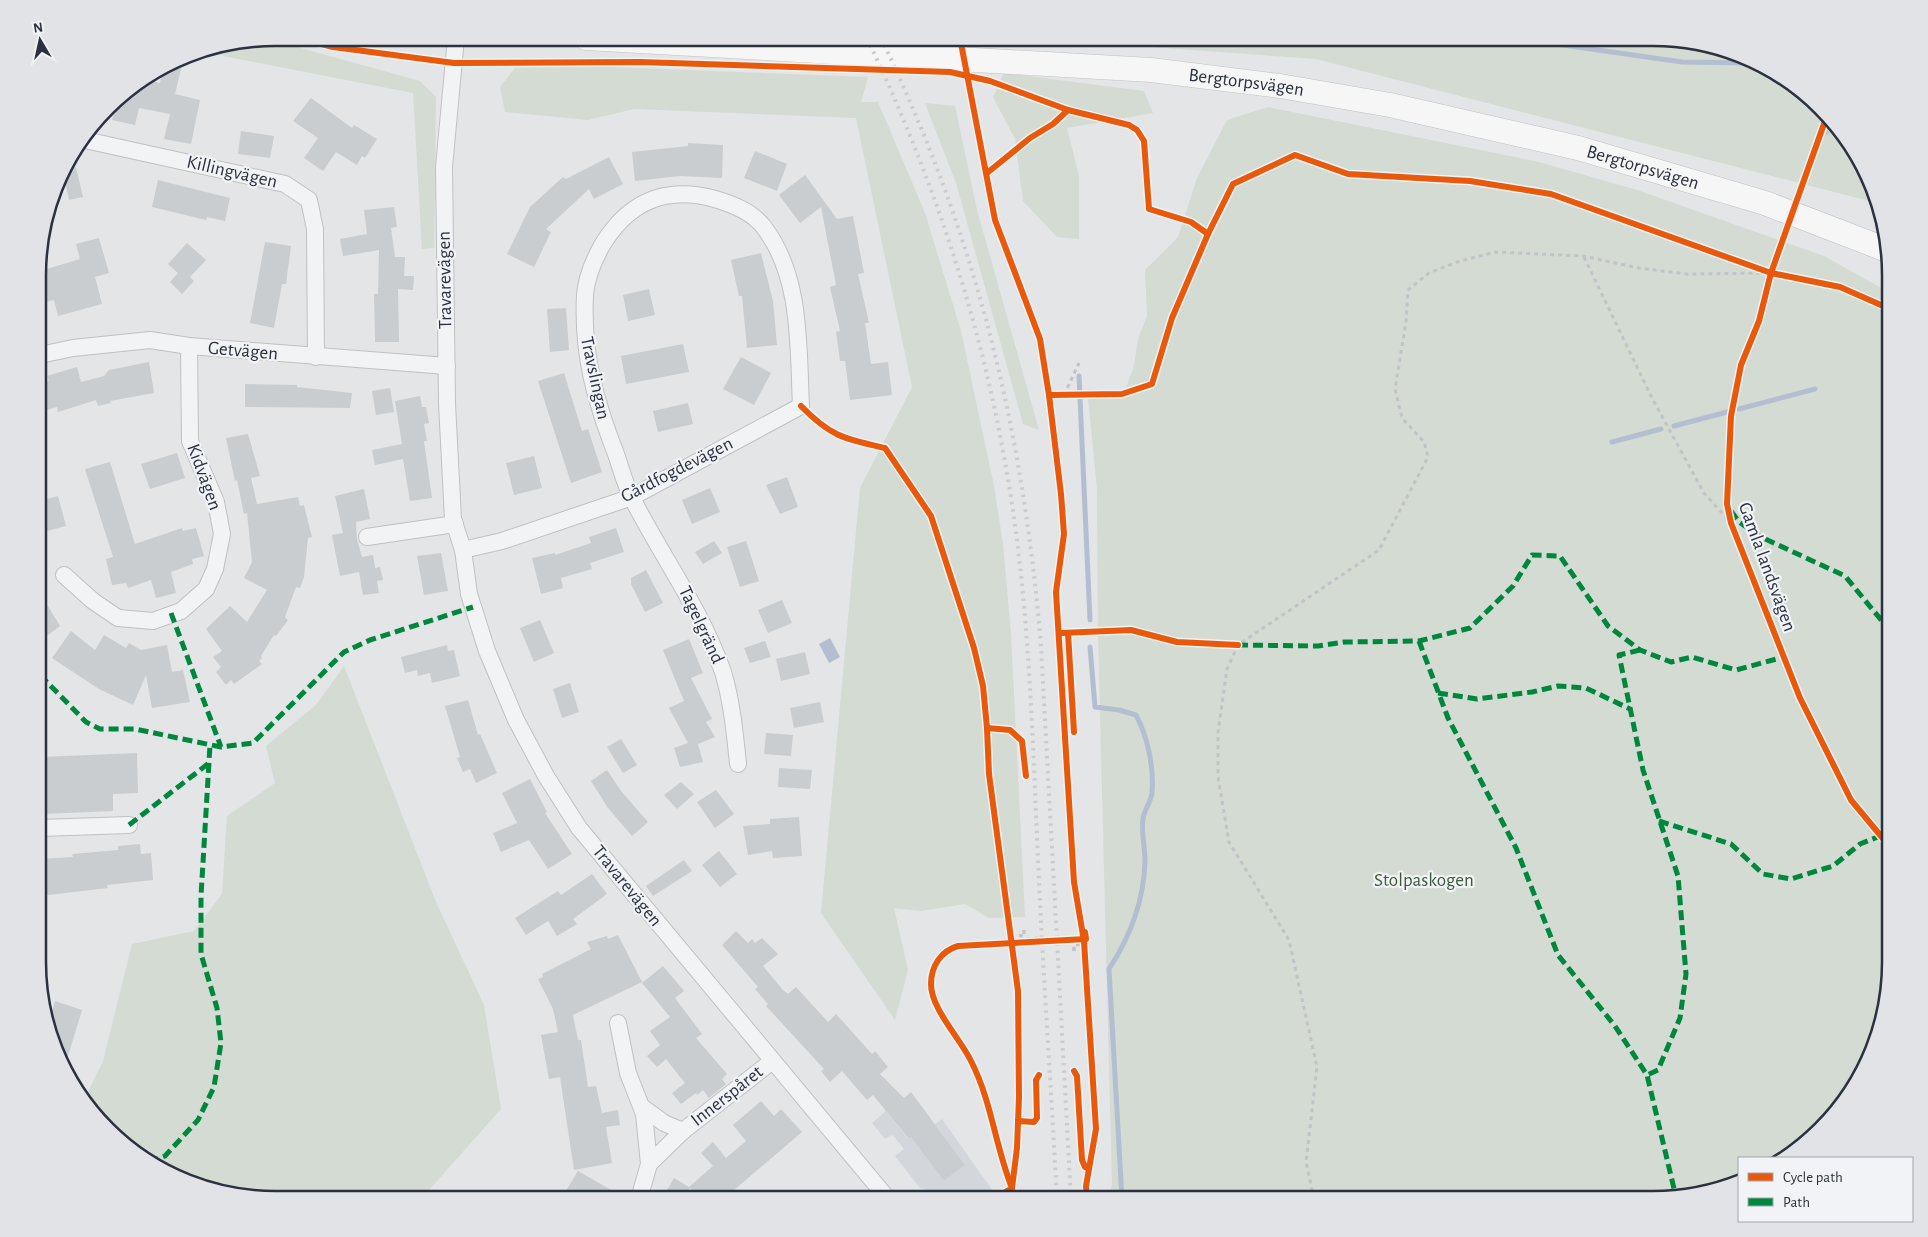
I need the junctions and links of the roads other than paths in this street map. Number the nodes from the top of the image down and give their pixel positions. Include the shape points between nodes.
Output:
1 (455, 46) edge
2 (727, 46) edge
3 (90, 141) edge
4 (1851, 234) junction
5 (1879, 242) edge
6 (1880, 247) edge
7 (189, 346) junction
8 (46, 354) edge
9 (316, 357) junction
10 (447, 366) junction
11 (802, 406) joint
12 (632, 497) junction
13 (455, 524) junction
14 (367, 537) dead end
15 (463, 550) junction
16 (64, 575) dead end
17 (738, 764) dead end
18 (129, 825) dead end
19 (46, 828) edge
20 (618, 1023) dead end
21 (771, 1062) junction
22 (642, 1108) junction
23 (683, 1131) junction
24 (648, 1164) junction
25 (641, 1191) edge
26 (881, 1191) edge

1 - 10 street, Travarevägen via 444,167
2 - 4 main road, Bergtorpsvägen via 1151,70 1280,86 1390,105 1578,148 1765,202
3 - 9 street, Killingvägen via 285,184 309,200 315,229
4 - 5 main road
4 - 6 main road, Bergtorpsvägen
7 - 8 street, Getvägen via 150,340
7 - 9 street, Getvägen
7 - 16 street, Kidvägen via 190,441 216,502 222,534 215,569 206,589 181,611 153,621 118,618
9 - 10 street, Getvägen
10 - 13 street, Travarevägen
11 - 12 street, Gårdfogdevägen
11 - 12 street, Travslingan via 792,289 777,251 762,225 736,204 698,194 663,196 632,209 612,229 591,266 585,292 584,339 598,407
12 - 15 street, Gårdfogdevägen via 502,541
12 - 17 street, Tagelgränd via 686,590 722,672 732,712
13 - 14 street
13 - 15 street, Travarevägen
15 - 21 street, Travarevägen via 469,594 486,651 516,720 546,776 579,828
18 - 19 street
20 - 22 street via 628,1073
21 - 23 street, Innerspåret
21 - 26 street, Travarevägen
22 - 23 street, Innerspåret
22 - 24 street
23 - 24 street, Innerspåret
24 - 25 street

